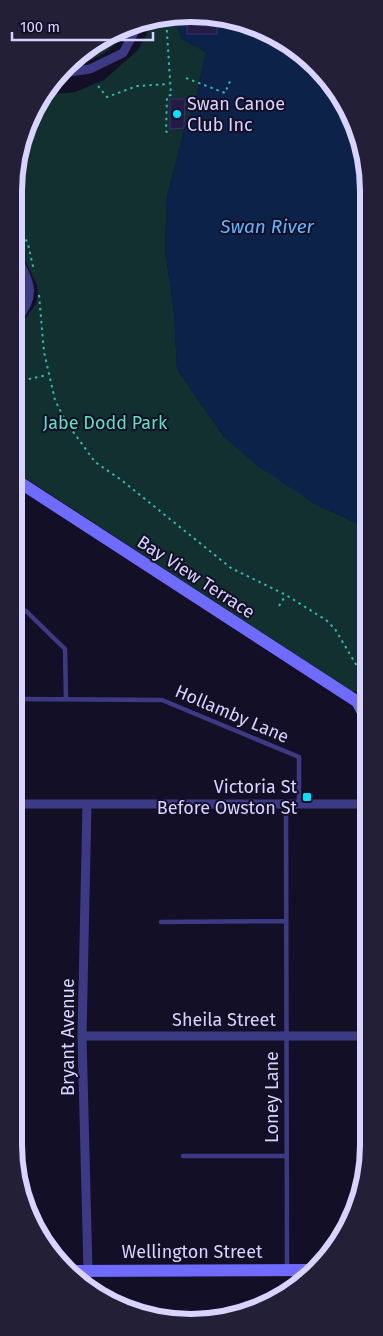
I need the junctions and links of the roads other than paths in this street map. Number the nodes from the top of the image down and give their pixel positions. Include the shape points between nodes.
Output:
1 (134, 33) edge
2 (72, 72) edge
3 (22, 268) edge
4 (22, 312) edge
5 (22, 484) edge
6 (22, 609) edge
7 (22, 699) edge
8 (66, 699) junction
9 (360, 701) edge
10 (22, 804) edge
11 (86, 804) junction
12 (286, 804) junction
13 (299, 804) junction
14 (360, 804) edge
15 (286, 921) junction
16 (161, 922) dead end
17 (82, 1036) junction
18 (286, 1036) junction
19 (360, 1036) edge
20 (183, 1156) dead end
21 (286, 1156) junction
22 (286, 1269) junction
23 (305, 1270) edge
24 (79, 1271) edge
25 (88, 1271) junction

1 - 2 street via 123,52 90,69
3 - 4 street via 31,293
5 - 9 street, Bay View Terrace
6 - 8 lane via 65,649
7 - 8 lane, Hollamby Lane
8 - 13 lane, Hollamby Lane via 162,700 299,757
10 - 11 street
11 - 12 street
11 - 17 street, Bryant Avenue
12 - 13 street
12 - 15 lane, Loney Lane
13 - 14 street
15 - 16 lane
15 - 18 lane, Loney Lane
17 - 18 street, Sheila Street
17 - 25 street, Bryant Avenue
18 - 19 street, Sheila Street
18 - 21 lane, Loney Lane
20 - 21 lane
21 - 22 lane, Loney Lane
22 - 23 street, Wellington Street
22 - 25 street, Wellington Street
24 - 25 street, Wellington Street

